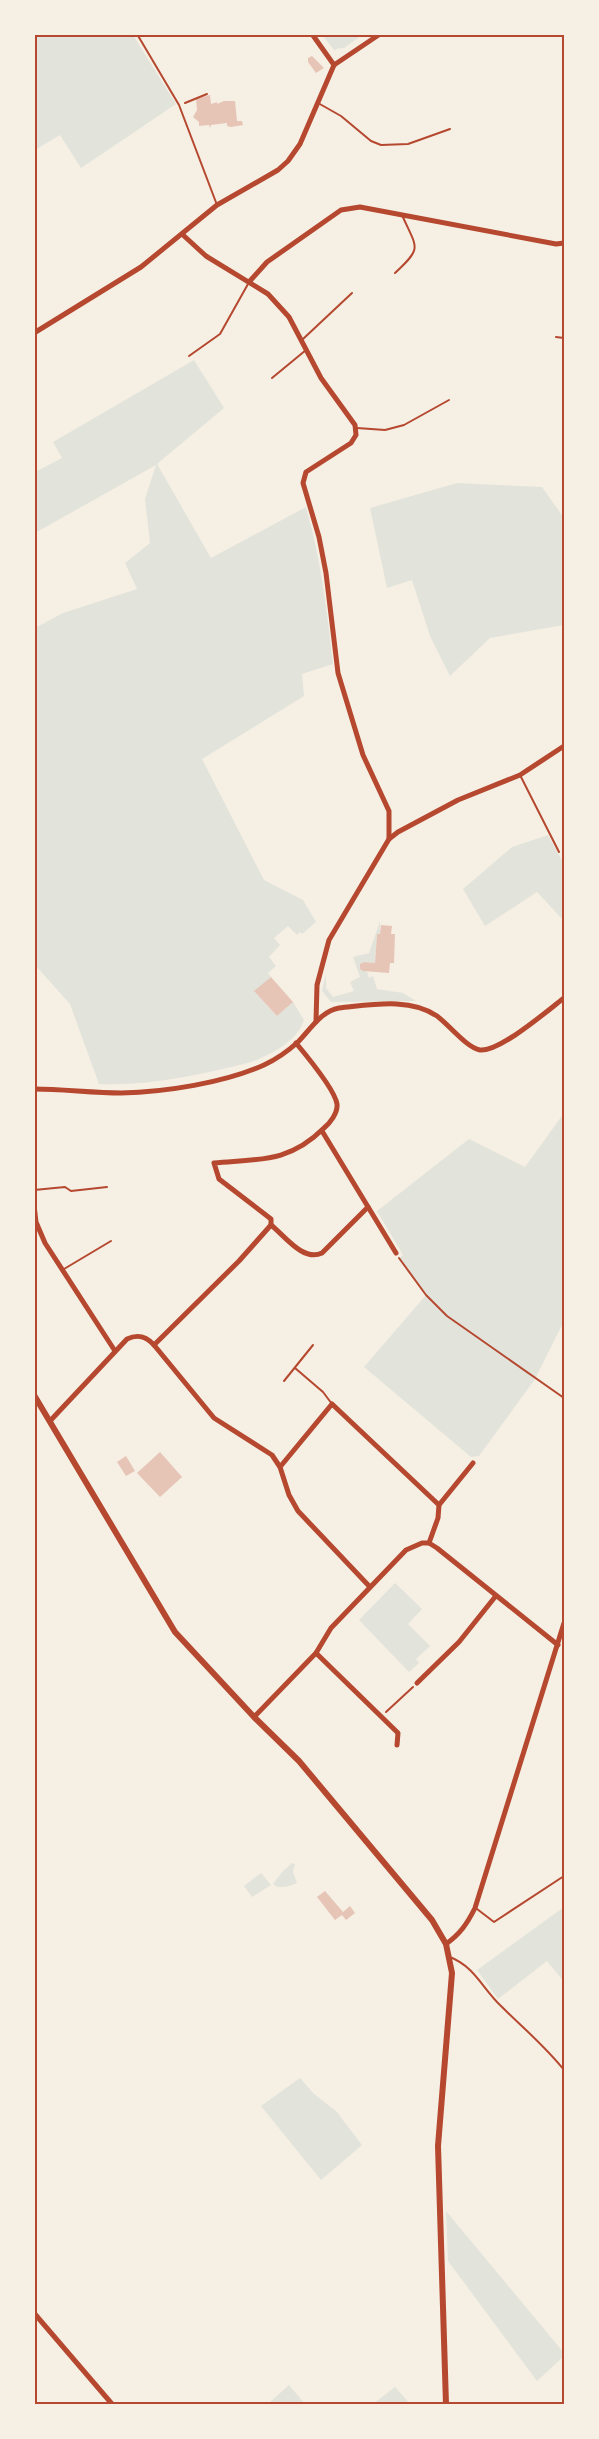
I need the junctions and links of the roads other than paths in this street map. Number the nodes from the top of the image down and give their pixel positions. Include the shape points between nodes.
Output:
1 (137, 34) edge
2 (312, 34) edge
3 (380, 34) edge
4 (334, 65) junction
5 (318, 103) junction
6 (450, 129) dead end
7 (217, 205) junction
8 (401, 214) junction
9 (183, 235) junction
10 (564, 243) edge
11 (395, 273) dead end
12 (249, 282) junction
13 (352, 293) dead end
14 (34, 333) edge
15 (556, 337) dead end
16 (564, 338) edge
17 (301, 340) junction
18 (306, 350) junction
19 (189, 356) dead end
20 (272, 378) dead end
21 (449, 400) dead end
22 (355, 428) junction
23 (564, 746) edge
24 (520, 775) junction
25 (389, 839) junction
26 (559, 852) dead end
27 (564, 998) edge
28 (316, 1022) junction
29 (296, 1043) junction
30 (34, 1089) edge
31 (322, 1131) junction
32 (107, 1187) dead end
33 (34, 1190) edge
34 (34, 1205) edge
35 (368, 1207) junction
36 (35, 1222) edge
37 (271, 1225) junction
38 (111, 1241) dead end
39 (396, 1253) road end
40 (62, 1270) junction
41 (154, 1345) junction
42 (313, 1346) dead end
43 (115, 1351) junction
44 (295, 1368) junction
45 (284, 1381) dead end
46 (34, 1395) edge
47 (333, 1404) junction
48 (50, 1421) junction
49 (472, 1463) dead end
50 (280, 1467) junction
51 (439, 1505) junction
52 (429, 1543) junction
53 (370, 1587) junction
54 (495, 1597) junction
55 (564, 1623) edge
56 (558, 1645) junction
57 (316, 1653) junction
58 (417, 1683) road end
59 (254, 1717) junction
60 (398, 1745) dead end
61 (564, 1876) edge
62 (475, 1908) junction
63 (447, 1944) junction
64 (450, 1957) junction
65 (564, 2070) edge
66 (34, 2313) edge
67 (112, 2404) edge
68 (446, 2404) edge

1 - 7 lane via 179,105
2 - 4 street
3 - 4 street
4 - 5 street
5 - 6 lane via 381,145 408,144
5 - 7 street via 288,161
7 - 9 street
8 - 10 street
8 - 11 lane via 415,249
8 - 12 street via 360,207 341,210 267,262
9 - 12 street via 206,256
9 - 14 street via 141,267
12 - 17 street via 268,294 289,317
12 - 19 lane via 220,334
13 - 17 lane
15 - 16 lane
17 - 18 street
18 - 20 lane
18 - 22 street
21 - 22 lane via 404,425 385,430
22 - 25 street via 351,443 306,472 303,483 319,537 338,674 363,755 389,811
23 - 24 street
24 - 25 street via 458,800
24 - 26 lane
25 - 28 street via 329,940 316,994
27 - 28 street via 527,1026 486,1049 474,1048 435,1015 411,1005 336,1009
28 - 29 street
29 - 30 street via 258,1067 186,1085 121,1093
29 - 31 street via 336,1101 334,1116
31 - 35 street
31 - 37 street via 287,1155 214,1163 219,1179 258,1208 271,1220
32 - 33 lane
34 - 36 street
35 - 37 street via 316,1256 305,1254
35 - 39 street
36 - 40 street
37 - 41 street
38 - 40 lane
40 - 43 street
41 - 43 street via 137,1336 127,1339
41 - 50 street via 214,1418 262,1447
42 - 44 lane
43 - 48 street
44 - 45 lane
44 - 47 lane
46 - 48 street
47 - 50 street
47 - 51 street
48 - 59 street via 176,1632
49 - 51 street
50 - 53 street via 298,1511
51 - 52 street
52 - 53 street via 409,1548
52 - 54 street
53 - 57 street via 331,1628
54 - 56 street
54 - 58 street via 459,1642
55 - 56 street
56 - 62 street
57 - 59 street
57 - 60 street via 398,1733
59 - 63 street via 340,1809 432,1920
61 - 62 lane via 494,1922
62 - 63 street via 458,1936
63 - 64 street
64 - 65 lane via 465,1963 499,2005
64 - 68 street via 438,2146
66 - 67 street

